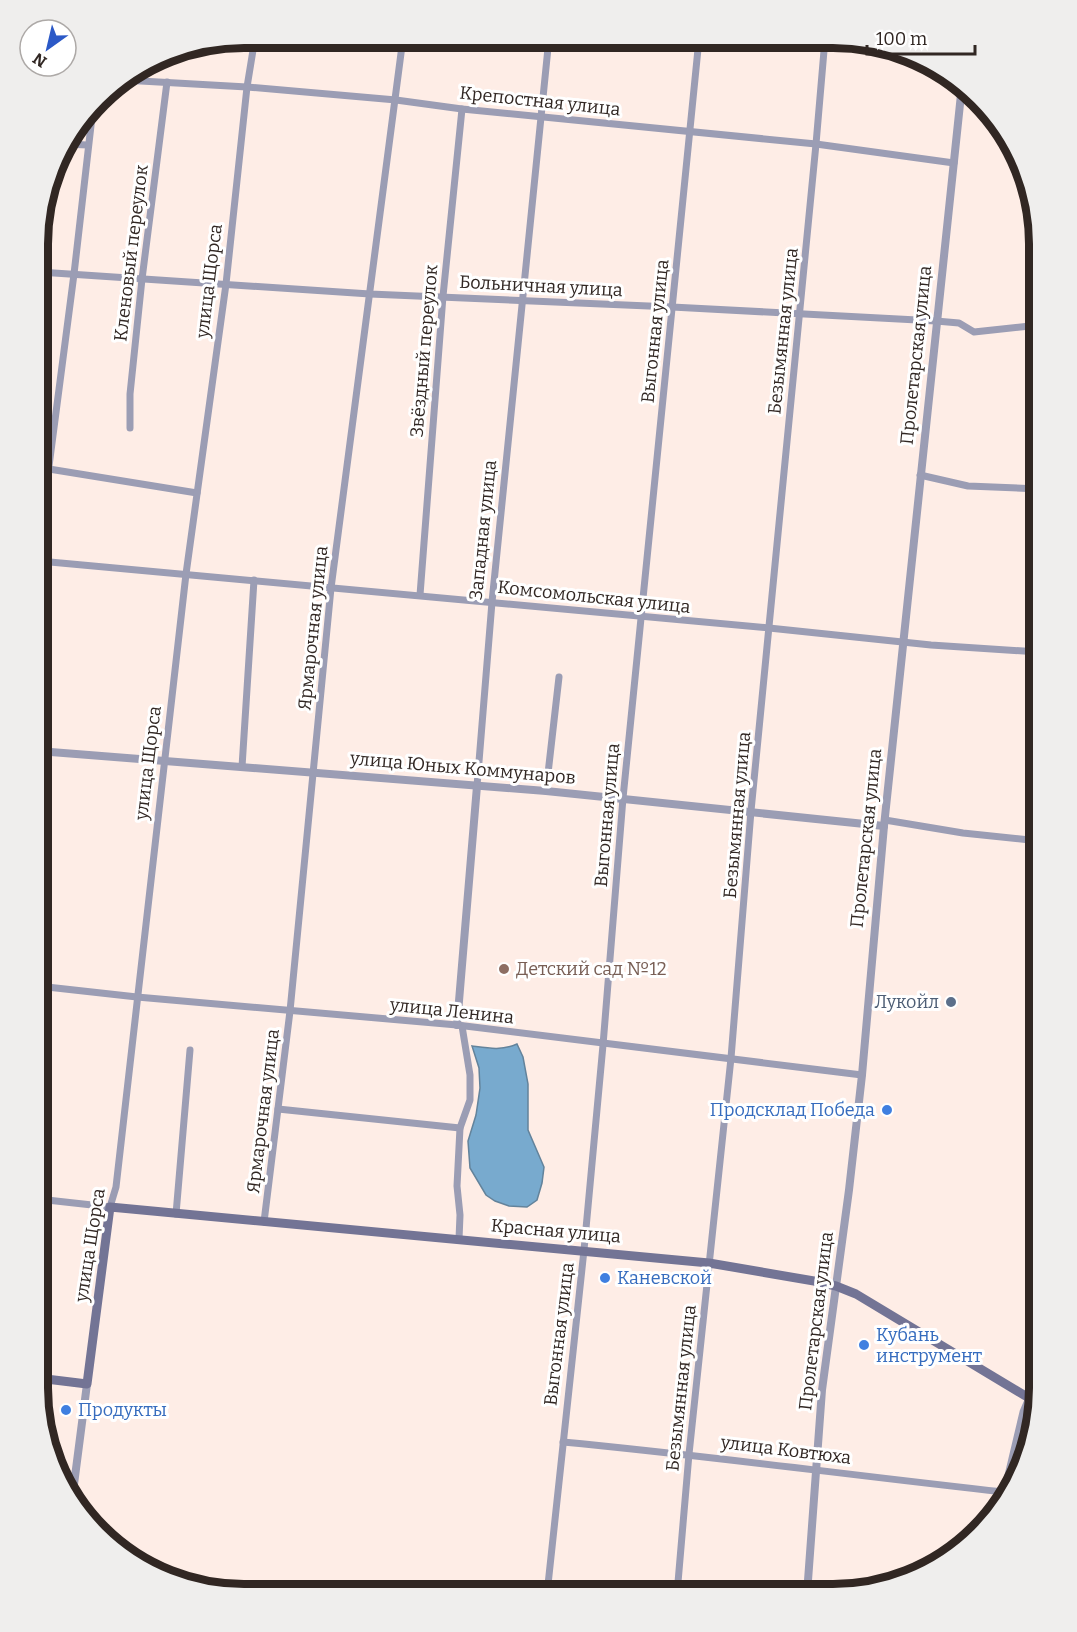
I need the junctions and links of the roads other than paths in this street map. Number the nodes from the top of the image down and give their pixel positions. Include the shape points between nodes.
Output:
1 (253, 48) edge
2 (402, 48) edge
3 (548, 48) edge
4 (698, 48) edge
5 (824, 48) edge
6 (136, 81) edge
7 (167, 82) junction
8 (247, 87) junction
9 (961, 96) edge
10 (396, 100) junction
11 (462, 109) junction
12 (541, 116) junction
13 (91, 122) edge
14 (690, 132) junction
15 (75, 144) edge
16 (816, 144) junction
17 (88, 145) junction
18 (954, 163) junction
19 (48, 273) edge
20 (74, 274) junction
21 (142, 279) junction
22 (226, 284) junction
23 (370, 294) junction
24 (443, 296) junction
25 (522, 301) junction
26 (672, 307) junction
27 (800, 314) junction
28 (936, 321) junction
29 (1029, 326) edge
30 (130, 428) dead end
31 (48, 469) joint
32 (920, 475) junction
33 (1029, 489) edge
34 (197, 493) junction
35 (48, 562) edge
36 (186, 574) junction
37 (254, 580) junction
38 (331, 588) junction
39 (420, 595) junction
40 (492, 602) junction
41 (642, 617) junction
42 (769, 628) junction
43 (903, 641) junction
44 (1029, 651) edge
45 (559, 677) dead end
46 (48, 752) edge
47 (165, 760) junction
48 (242, 767) junction
49 (314, 773) junction
50 (477, 786) junction
51 (546, 791) junction
52 (623, 798) junction
53 (751, 811) junction
54 (884, 823) junction
55 (1029, 840) edge
56 (48, 987) edge
57 (137, 997) junction
58 (290, 1011) junction
59 (460, 1026) junction
60 (603, 1045) junction
61 (190, 1050) dead end
62 (731, 1058) junction
63 (862, 1075) junction
64 (278, 1109) junction
65 (460, 1128) junction
66 (48, 1200) edge
67 (110, 1207) junction
68 (176, 1214) junction
69 (264, 1222) junction
70 (459, 1239) junction
71 (584, 1250) junction
72 (709, 1263) junction
73 (836, 1286) junction
74 (48, 1379) edge
75 (87, 1384) junction
76 (1029, 1398) joint
77 (563, 1442) junction
78 (689, 1454) junction
79 (817, 1471) junction
80 (1008, 1476) edge
81 (74, 1486) edge
82 (999, 1491) edge
83 (548, 1584) edge
84 (678, 1584) edge
85 (808, 1584) edge

1 - 8 street, улица Щорса
2 - 10 street, Ярмарочная улица
3 - 12 street, Западная улица
4 - 14 street, Выгонная улица
5 - 16 street, Безымянная улица
6 - 7 street, Крепостная улица
7 - 8 street, Крепостная улица
7 - 21 street, Кленовый переулок
8 - 10 street, Крепостная улица
8 - 22 street, улица Щорса
9 - 18 street, Пролетарская улица
10 - 11 street, Крепостная улица
10 - 23 street, Ярмарочная улица
11 - 12 street, Крепостная улица
11 - 24 street, Звёздный переулок
12 - 14 street, Крепостная улица
12 - 25 street, Западная улица
13 - 17 street
14 - 16 street, Крепостная улица
14 - 26 street, Выгонная улица
15 - 17 street
16 - 18 street, Крепостная улица
16 - 27 street, Безымянная улица
17 - 20 street
18 - 28 street, Пролетарская улица
19 - 20 street, Больничная улица
20 - 21 street, Больничная улица
20 - 31 street
21 - 22 street, Больничная улица
21 - 30 street, Кленовый переулок
22 - 23 street, Больничная улица
22 - 34 street, улица Щорса
23 - 24 street, Больничная улица
23 - 38 street, Ярмарочная улица
24 - 25 street, Больничная улица
24 - 39 street, Звёздный переулок
25 - 26 street, Больничная улица
25 - 40 street, Западная улица
26 - 27 street, Больничная улица
26 - 41 street, Выгонная улица
27 - 28 street, Больничная улица
27 - 42 street, Безымянная улица
28 - 29 street, Больничная улица via 959,323 974,332
28 - 32 street, Пролетарская улица
31 - 34 street
32 - 33 street via 968,486
32 - 43 street, Пролетарская улица
34 - 36 street, улица Щорса
35 - 36 street, Комсомольская улица
36 - 37 street, Комсомольская улица
36 - 47 street, улица Щорса
37 - 38 street, Комсомольская улица
37 - 48 street
38 - 39 street, Комсомольская улица
38 - 49 street, Ярмарочная улица
39 - 40 street, Комсомольская улица
40 - 41 street, Комсомольская улица
40 - 50 street, Западная улица
41 - 42 street, Комсомольская улица
41 - 52 street, Выгонная улица
42 - 43 street, Комсомольская улица
42 - 53 street, Безымянная улица
43 - 44 street, Комсомольская улица
43 - 54 street, Пролетарская улица
45 - 51 street
46 - 47 street, улица Юных Коммунаров
47 - 48 street, улица Юных Коммунаров
47 - 57 street, улица Щорса
48 - 49 street, улица Юных Коммунаров
49 - 50 street, улица Юных Коммунаров
49 - 58 street, Ярмарочная улица
50 - 51 street, улица Юных Коммунаров
50 - 59 street, Западная улица
51 - 52 street, улица Юных Коммунаров
52 - 53 street, улица Юных Коммунаров
52 - 60 street, Выгонная улица
53 - 54 street, улица Юных Коммунаров
53 - 62 street, Безымянная улица
54 - 55 street, улица Юных Коммунаров
54 - 63 street, Пролетарская улица
56 - 57 street, улица Ленина
57 - 58 street, улица Ленина
57 - 67 street, улица Щорса via 116,1188
58 - 59 street, улица Ленина
58 - 64 street, Ярмарочная улица
59 - 60 street, улица Ленина
59 - 65 street via 471,1075 470,1100
60 - 62 street, улица Ленина
60 - 71 street, Выгонная улица
61 - 68 street
62 - 63 street, улица Ленина
62 - 72 street, Безымянная улица
63 - 73 street, Пролетарская улица
64 - 65 street
64 - 69 street, Ярмарочная улица
65 - 70 street
66 - 67 street, Красная улица
67 - 68 main road, Красная улица
67 - 75 main road, улица Щорса
68 - 69 main road, Красная улица
69 - 70 main road, Красная улица
70 - 71 main road, Красная улица
71 - 72 main road, Красная улица
71 - 77 street, Выгонная улица
72 - 73 main road, Красная улица
72 - 78 street, Безымянная улица
73 - 76 main road, Красная улица via 856,1294
73 - 79 street, Пролетарская улица via 822,1390
74 - 75 main road
75 - 81 street, улица Щорса
76 - 80 street
77 - 78 street, улица Ковтюха
77 - 83 street, Выгонная улица
78 - 79 street, улица Ковтюха
78 - 84 street, Безымянная улица
79 - 82 street, улица Ковтюха
79 - 85 street, Пролетарская улица

